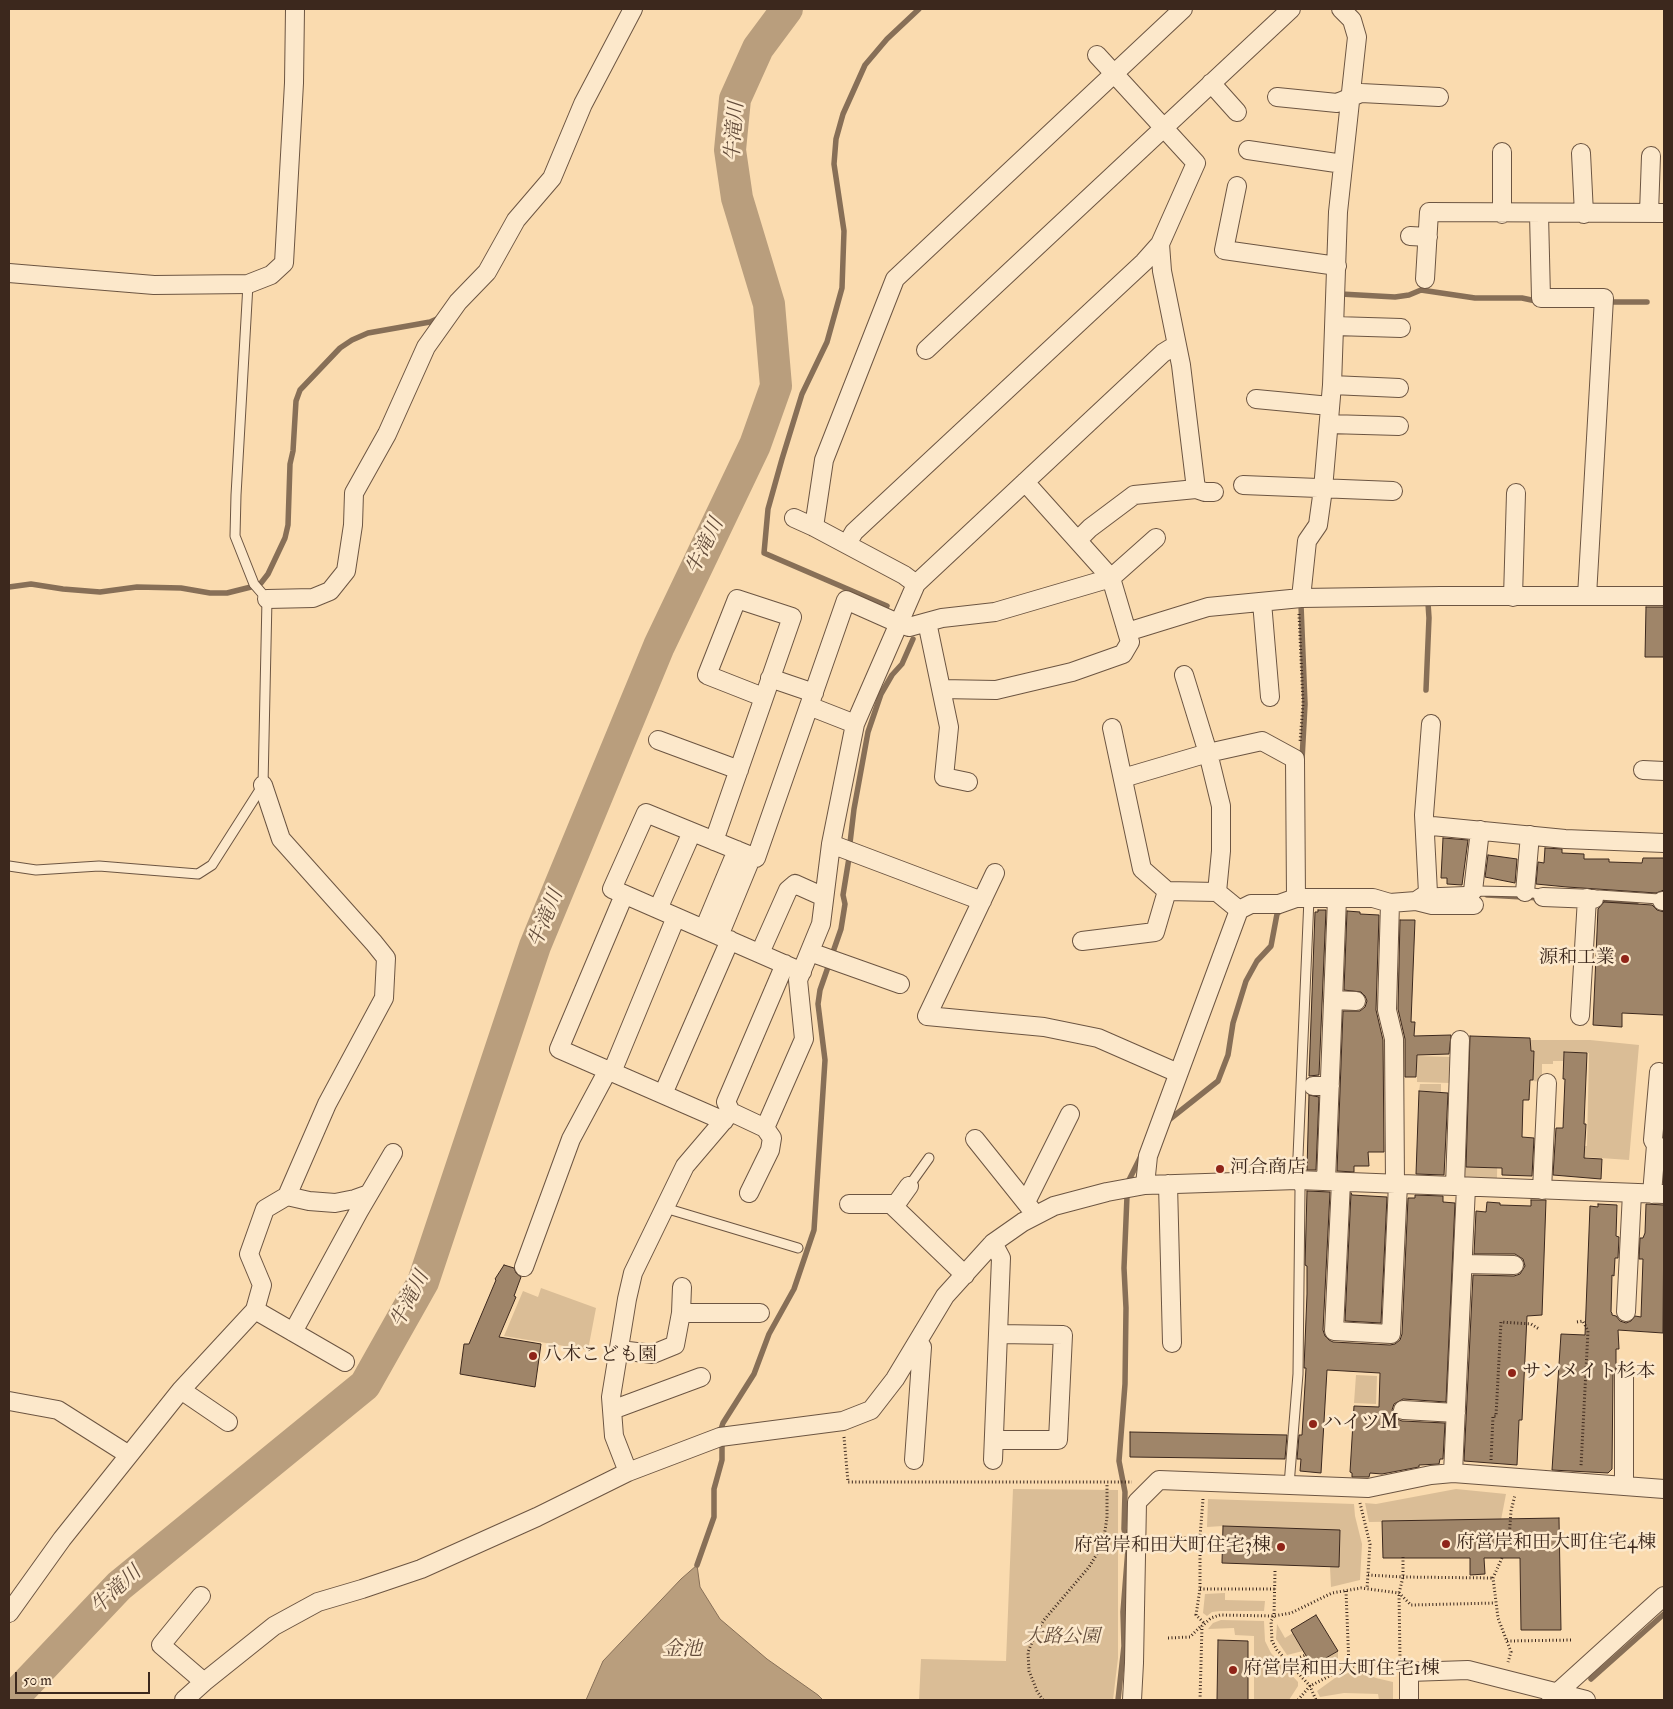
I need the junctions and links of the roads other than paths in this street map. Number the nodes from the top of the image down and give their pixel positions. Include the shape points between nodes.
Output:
1 (295, 9) edge
2 (634, 9) edge
3 (1183, 9) edge
4 (1291, 9) edge
5 (1341, 9) edge
6 (1097, 55) dead end
7 (1114, 74) junction
8 (1211, 83) junction
9 (1277, 97) dead end
10 (1438, 97) dead end
11 (1350, 98) junction
12 (1238, 112) dead end
13 (1164, 127) junction
14 (1248, 150) dead end
15 (1502, 152) dead end
16 (1581, 153) dead end
17 (1651, 156) dead end
18 (1343, 164) junction
19 (1237, 186) dead end
20 (1657, 213) edge
21 (1502, 214) junction
22 (1540, 214) junction
23 (1584, 214) junction
24 (1160, 244) junction
25 (1337, 266) junction
26 (9, 272) edge
27 (1425, 279) dead end
28 (248, 284) junction
29 (1335, 326) junction
30 (1401, 328) dead end
31 (1176, 345) junction
32 (926, 350) dead end
33 (1332, 385) junction
34 (1399, 388) dead end
35 (1256, 399) dead end
36 (1330, 415) junction
37 (1399, 426) dead end
38 (1025, 482) junction
39 (1243, 485) dead end
40 (1323, 489) junction
41 (1392, 490) dead end
42 (1516, 492) dead end
43 (794, 518) dead end
44 (814, 527) junction
45 (1156, 538) dead end
46 (1078, 540) junction
47 (847, 544) junction
48 (1112, 578) junction
49 (916, 584) junction
50 (1587, 596) junction
51 (1664, 596) edge
52 (1513, 597) junction
53 (1301, 598) junction
54 (267, 599) junction
55 (1262, 602) junction
56 (927, 622) junction
57 (900, 624) junction
58 (1127, 632) junction
59 (1184, 675) dead end
60 (770, 678) junction
61 (941, 689) junction
62 (763, 697) junction
63 (1270, 697) dead end
64 (811, 699) junction
65 (855, 724) junction
66 (1431, 724) dead end
67 (1112, 728) dead end
68 (658, 740) dead end
69 (1208, 753) junction
70 (739, 770) junction
71 (1644, 770) dead end
72 (1664, 771) edge
73 (1123, 778) junction
74 (968, 782) dead end
75 (263, 786) junction
76 (1432, 826) dead end
77 (1480, 830) junction
78 (692, 832) junction
79 (1530, 835) junction
80 (714, 841) junction
81 (1664, 843) edge
82 (831, 844) junction
83 (745, 853) junction
84 (9, 866) edge
85 (995, 873) dead end
86 (1167, 890) junction
87 (1217, 892) junction
88 (1525, 892) junction
89 (624, 894) junction
90 (824, 897) junction
91 (1422, 897) junction
92 (1543, 897) joint
93 (1302, 898) junction
94 (1338, 898) junction
95 (1474, 898) junction
96 (1591, 898) junction
97 (982, 901) junction
98 (1663, 901) edge
99 (1390, 902) junction
100 (658, 909) junction
101 (1239, 910) junction
102 (676, 917) junction
103 (718, 935) junction
104 (1082, 941) dead end
105 (810, 952) junction
106 (760, 953) junction
107 (785, 964) junction
108 (802, 972) junction
109 (900, 984) dead end
110 (1334, 1000) junction
111 (1356, 1001) dead end
112 (1580, 1016) dead end
113 (1460, 1040) dead end
114 (610, 1071) junction
115 (1659, 1072) dead end
116 (1178, 1073) junction
117 (1547, 1083) dead end
118 (663, 1094) junction
119 (1070, 1114) dead end
120 (727, 1116) junction
121 (765, 1128) junction
122 (975, 1138) dead end
123 (393, 1153) dead end
124 (929, 1158) dead end
125 (1297, 1180) junction
126 (1333, 1182) junction
127 (1168, 1184) junction
128 (1396, 1184) junction
129 (1145, 1185) junction
130 (909, 1186) joint
131 (1460, 1187) junction
132 (1542, 1190) junction
133 (748, 1193) dead end
134 (1632, 1193) junction
135 (369, 1194) junction
136 (1658, 1194) edge
137 (287, 1196) junction
138 (849, 1204) dead end
139 (894, 1207) junction
140 (665, 1208) junction
141 (1031, 1209) junction
142 (993, 1243) junction
143 (798, 1248) dead end
144 (1463, 1264) junction
145 (1514, 1265) dead end
146 (524, 1267) dead end
147 (965, 1275) junction
148 (682, 1287) dead end
149 (255, 1310) junction
150 (1626, 1312) dead end
151 (681, 1313) junction
152 (760, 1313) dead end
153 (293, 1332) junction
154 (998, 1334) junction
155 (918, 1342) junction
156 (1172, 1343) dead end
157 (620, 1350) junction
158 (345, 1362) dead end
159 (1624, 1374) dead end
160 (702, 1377) dead end
161 (181, 1390) junction
162 (9, 1401) edge
163 (612, 1410) junction
164 (1403, 1410) dead end
165 (1456, 1413) junction
166 (228, 1422) dead end
167 (994, 1440) junction
168 (129, 1455) junction
169 (914, 1460) dead end
170 (993, 1460) dead end
171 (628, 1472) junction
172 (1453, 1473) junction
173 (1289, 1485) junction
174 (1624, 1486) junction
175 (1664, 1489) edge
176 (201, 1596) dead end
177 (1664, 1596) edge
178 (9, 1613) edge
179 (204, 1682) junction
180 (1554, 1696) edge
181 (184, 1700) edge
182 (1132, 1700) edge
183 (1409, 1700) edge
184 (1586, 1700) edge

1 - 28 street via 284,264 272,275
2 - 54 street via 583,104 552,178 516,220 487,272 458,302 426,347 387,434 354,493 346,571 330,592 313,598
3 - 7 street
4 - 8 street
5 - 11 street via 1352,20 1357,37
6 - 7 street
7 - 13 street
7 - 44 street via 894,279 824,460
8 - 12 street
8 - 13 street
9 - 11 street via 1337,103
10 - 11 street via 1361,93
11 - 18 street
13 - 24 street via 1196,163
13 - 32 street
14 - 18 street
15 - 21 street
16 - 23 street
17 - 20 street
18 - 25 street
19 - 25 street via 1224,250
20 - 23 street
21 - 22 street
21 - 27 street via 1429,212 1419,236
22 - 23 street
22 - 50 street via 1541,298 1604,298
24 - 31 street
24 - 47 street via 854,532
25 - 29 street
26 - 28 street via 154,285
28 - 54 lane via 235,536 254,584
29 - 30 street
29 - 33 street
31 - 38 street via 1162,353
31 - 46 street via 1205,490 1134,495
33 - 34 street
33 - 36 street
35 - 36 street
36 - 37 street
36 - 40 street
38 - 46 street
38 - 49 street
39 - 40 street
40 - 41 street
40 - 53 street via 1318,525 1307,541
42 - 52 street
43 - 44 street
44 - 47 street
45 - 48 street
46 - 48 street
47 - 49 street
48 - 56 street via 995,612
48 - 58 street
49 - 57 street
50 - 51 street
50 - 52 street
52 - 53 street
53 - 55 street
54 - 75 lane
55 - 58 street via 1208,607
55 - 63 street
56 - 57 street via 909,627
56 - 61 street
57 - 64 street via 846,600
57 - 65 street
58 - 61 street via 1130,642 1123,654 1072,672 996,690
59 - 69 street
60 - 62 street
60 - 62 street via 792,617 736,599 707,675
60 - 64 street
61 - 74 street via 949,727 944,777
62 - 70 street
64 - 65 street
64 - 83 street via 756,858
65 - 82 street
66 - 91 street
67 - 73 street
68 - 70 street
69 - 73 street
69 - 87 street via 1221,806
69 - 93 street via 1262,741 1295,759
70 - 80 street
71 - 72 street
73 - 86 street via 1142,869
75 - 84 lane via 212,865 198,874 99,866 36,870
75 - 137 street via 281,839 386,958 384,998 327,1104
76 - 77 street
77 - 79 street
77 - 95 street
78 - 80 street
78 - 89 street via 646,813 612,889
78 - 100 street
79 - 81 street via 1596,849
79 - 88 street
80 - 83 street
82 - 90 street
82 - 97 street
83 - 103 street
85 - 97 street
86 - 87 street
86 - 104 street via 1155,932
87 - 101 street
88 - 92 lane
88 - 95 lane
89 - 100 street
89 - 114 street via 559,1049
90 - 105 street via 821,924
90 - 106 street via 795,884 788,890
91 - 95 street via 1432,905
91 - 99 street
92 - 96 street
93 - 94 street
93 - 101 street via 1279,904 1251,904
93 - 125 lane
94 - 99 street via 1373,898
94 - 110 street
96 - 98 lane via 1599,895
96 - 112 street
97 - 116 street via 927,1016 1044,1027 1098,1038
99 - 128 street via 1387,1010 1394,1040
100 - 102 street
101 - 116 street
102 - 103 street
102 - 114 street
103 - 106 street
103 - 118 street
105 - 108 street
105 - 109 street
106 - 107 street
107 - 108 street
107 - 120 street via 726,1102
108 - 121 street via 798,980 804,1039
110 - 111 street
110 - 126 street via 1321,1086
113 - 131 street
114 - 118 street
114 - 146 street via 571,1139
115 - 136 street via 1654,1140
116 - 129 street via 1148,1156
117 - 132 street
118 - 120 street
119 - 141 street
120 - 121 street
120 - 140 street via 685,1166
121 - 133 street via 772,1138 770,1150
122 - 141 street
123 - 135 street
124 - 130 lane
125 - 126 street
125 - 127 street
125 - 173 lane via 1300,1190 1298,1374
126 - 128 street
126 - 128 street via 1334,1331 1390,1334
127 - 129 street
127 - 156 street
128 - 131 street
129 - 141 street
130 - 139 street
131 - 132 street
131 - 144 street
132 - 134 street
134 - 136 street
134 - 150 street via 1618,1286
135 - 137 street via 335,1202
135 - 153 street
137 - 149 street via 265,1209 248,1254 262,1285
138 - 139 street via 891,1204
139 - 147 street
140 - 143 lane
140 - 157 street via 634,1272
141 - 142 street via 1023,1222
142 - 147 street
142 - 154 street via 1001,1258
144 - 145 street
144 - 165 street
147 - 155 street via 945,1296
148 - 151 street
149 - 153 street
149 - 161 street
151 - 152 street
151 - 157 street via 675,1345 652,1354
153 - 158 street
154 - 167 street
154 - 167 street via 1063,1335 1058,1440
155 - 169 street via 922,1348
155 - 171 street via 871,1410 842,1421 720,1437
157 - 163 street via 611,1397
159 - 174 street
160 - 163 street
161 - 166 street
161 - 168 street
162 - 168 street via 58,1410
163 - 171 street via 614,1436
164 - 165 street
165 - 172 street
167 - 170 street
168 - 178 street via 62,1539
171 - 179 street via 421,1569 318,1602 274,1626
172 - 173 street via 1368,1488
172 - 174 street
173 - 182 street via 1159,1480 1137,1502
174 - 175 street
176 - 179 street via 161,1645
177 - 180 street
179 - 181 street
180 - 183 street via 1468,1670 1409,1672
180 - 184 street

